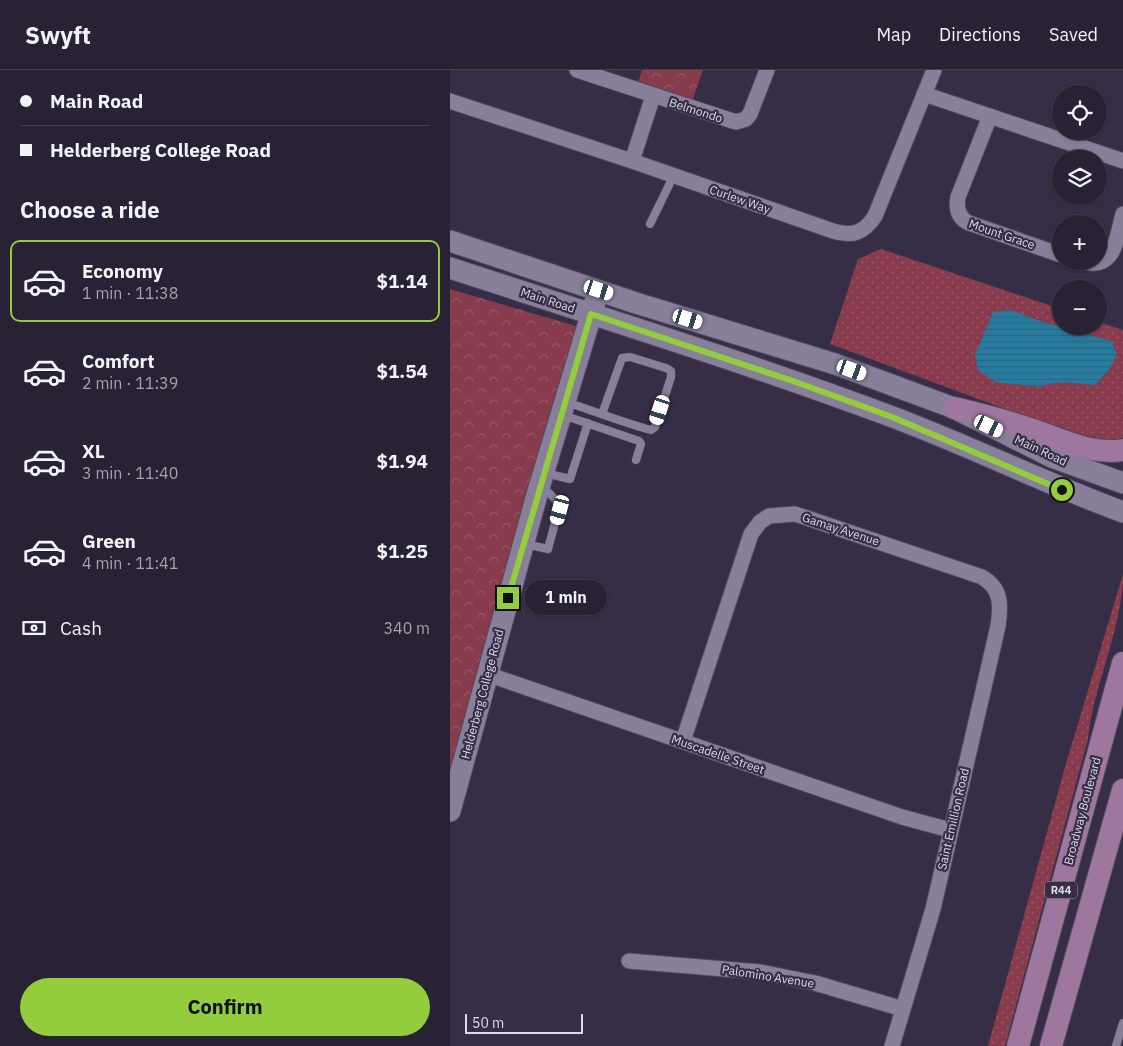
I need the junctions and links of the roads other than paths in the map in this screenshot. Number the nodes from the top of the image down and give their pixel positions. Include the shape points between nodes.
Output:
1 (577, 70) edge
2 (767, 70) edge
3 (934, 70) edge
4 (924, 94) junction
5 (653, 96) junction
6 (450, 101) edge
7 (990, 116) junction
8 (632, 161) junction
9 (1123, 161) edge
10 (674, 175) junction
11 (1123, 214) edge
12 (650, 224) dead end
13 (450, 241) edge
14 (1052, 251) edge
15 (1107, 257) edge
16 (450, 268) edge
17 (599, 290) junction
18 (591, 314) junction
19 (563, 408) junction
20 (954, 408) junction
21 (602, 414) junction
22 (588, 423) junction
23 (1123, 450) edge
24 (636, 460) dead end
25 (541, 478) junction
26 (1123, 483) edge
27 (1123, 512) edge
28 (997, 590) joint
29 (1123, 663) edge
30 (487, 674) junction
31 (683, 741) junction
32 (1123, 790) edge
33 (450, 811) edge
34 (950, 830) junction
35 (629, 960) dead end
36 (903, 1010) junction
37 (1123, 1024) edge
38 (892, 1046) edge
39 (1018, 1046) edge
40 (1052, 1046) edge
41 (1116, 1046) edge

1 - 5 street, Belmondo
2 - 5 street, Belmondo via 750,114 742,121 730,121
3 - 4 street, Curlew Way
4 - 7 street
4 - 10 street, Curlew Way via 875,216 858,233 833,231
5 - 8 street, Belmondo
6 - 8 street, Curlew Way
7 - 9 street
7 - 14 street, Mount Grace via 958,196 960,216 969,223
8 - 10 street, Curlew Way
10 - 12 lane
11 - 15 street
13 - 17 main road, Main Road
16 - 18 main road, Main Road
17 - 18 main road, Helderberg College Road
17 - 20 main road, Main Road via 835,364
18 - 19 main road, Helderberg College Road
18 - 27 main road, Main Road via 883,413 1062,490
19 - 21 lane
19 - 22 lane
19 - 25 main road, Helderberg College Road
20 - 23 main road via 988,416 1072,445 1099,451
20 - 26 main road, Main Road via 1054,458
21 - 21 lane via 622,358 635,358 671,372 652,430
22 - 24 lane via 639,441 641,446
22 - 25 lane via 570,479
25 - 30 main road, Helderberg College Road
28 - 31 street, Gamay Avenue via 982,577 822,522 795,514 769,516 752,534
28 - 34 street, Saint Emillion Road via 1001,609 998,626
29 - 39 main road, Broadway Boulevard / R44
30 - 31 street, Muscadelle Street
30 - 33 main road, Helderberg College Road
31 - 34 street, Muscadelle Street via 902,817
32 - 40 main road, R44
34 - 36 street, Saint Emillion Road via 933,909
35 - 36 street, Palomino Avenue via 760,972 815,983
36 - 38 street, Saint Emillion Road
37 - 41 lane

